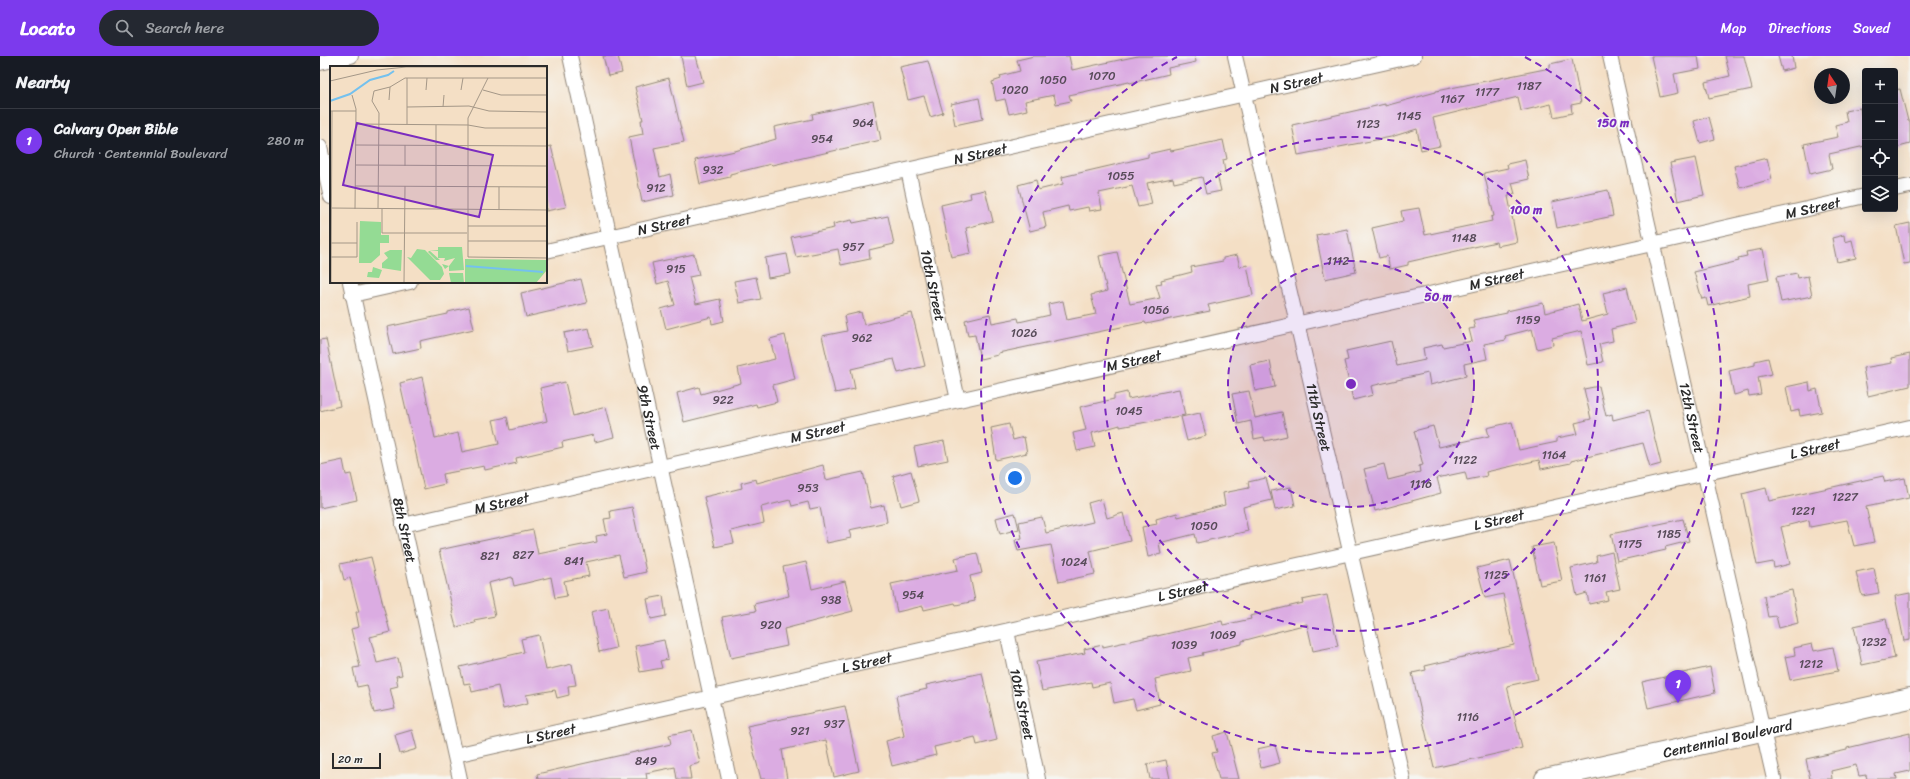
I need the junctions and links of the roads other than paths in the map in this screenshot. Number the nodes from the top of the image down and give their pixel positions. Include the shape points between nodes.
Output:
1 (351, 56) edge
2 (570, 56) edge
3 (1235, 56) edge
4 (1414, 56) edge
5 (1610, 56) edge
6 (320, 63) edge
7 (1244, 94) junction
8 (320, 147) edge
9 (908, 170) junction
10 (1910, 186) edge
11 (1898, 188) edge
12 (330, 192) edge
13 (1862, 197) edge
14 (610, 237) junction
15 (1654, 244) junction
16 (547, 251) edge
17 (400, 283) edge
18 (351, 288) edge
19 (1298, 324) junction
20 (958, 400) junction
21 (1910, 426) edge
22 (660, 467) junction
23 (1704, 473) junction
24 (403, 525) junction
25 (1350, 553) junction
26 (1007, 631) junction
27 (711, 697) junction
28 (1910, 698) edge
29 (1763, 731) junction
30 (455, 755) junction
31 (460, 779) edge
32 (729, 779) edge
33 (1038, 779) edge
34 (1403, 779) edge
35 (1545, 779) edge
36 (1774, 779) edge

1 - 6 street
2 - 14 street, 9th Street
3 - 7 street, 11th Street
4 - 7 street, N Street
5 - 15 street, 12th Street
7 - 9 street, N Street
7 - 19 street, 11th Street
8 - 12 street
9 - 14 street, N Street
9 - 20 street, 10th Street
10 - 11 street
13 - 15 street, M Street
14 - 16 street, N Street
14 - 22 street, 9th Street
15 - 19 street, M Street
15 - 23 street, 12th Street
17 - 18 street
18 - 24 street, 8th Street
19 - 20 street, M Street
19 - 25 street, 11th Street
20 - 22 street, M Street
21 - 23 street, L Street
22 - 24 street, M Street
22 - 27 street, 9th Street
23 - 25 street, L Street
23 - 29 street, 12th Street
24 - 30 street, 8th Street
25 - 26 street, L Street
25 - 34 street, 11th Street
26 - 27 street, L Street
26 - 33 street, 10th Street
27 - 30 street, L Street
27 - 32 street, 9th Street
28 - 29 main road, Centennial Boulevard
29 - 35 main road, Centennial Boulevard
29 - 36 street, 12th Street
30 - 31 street, 8th Street

